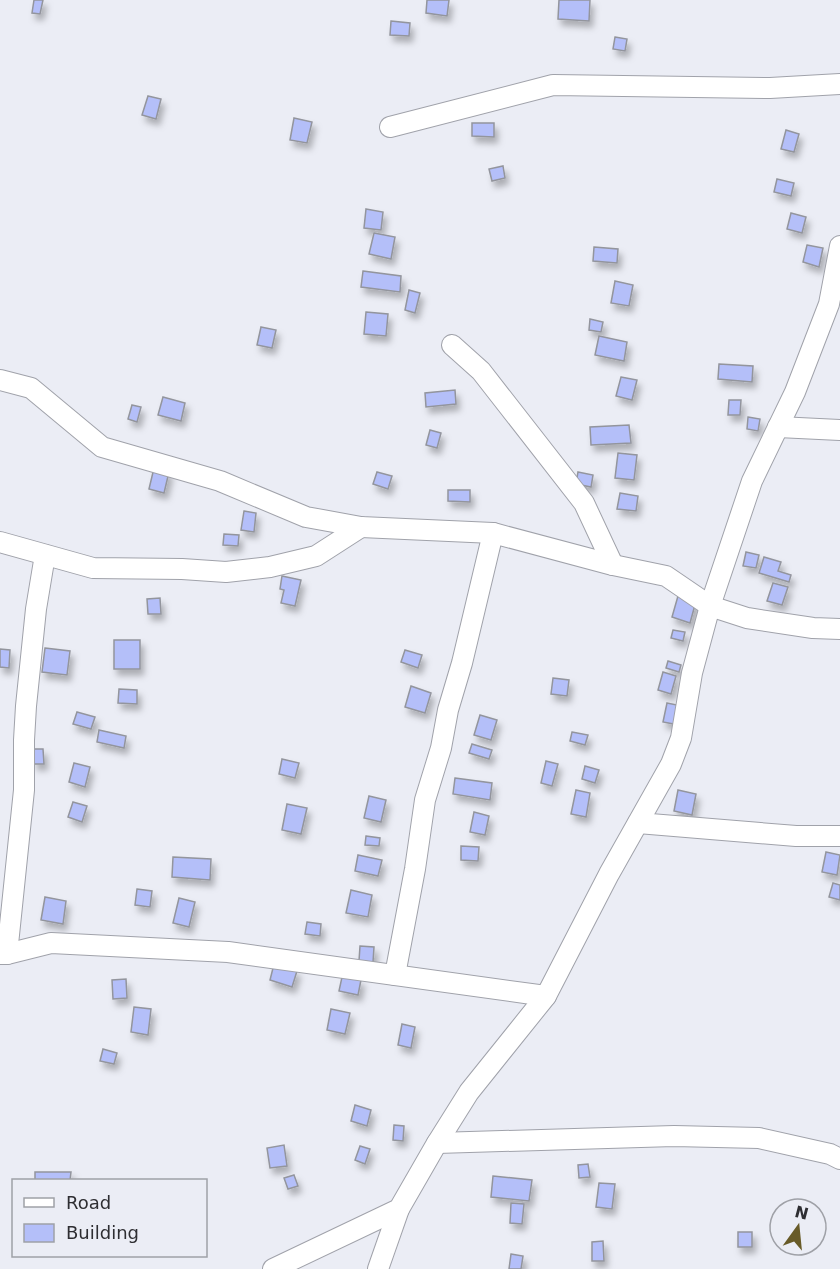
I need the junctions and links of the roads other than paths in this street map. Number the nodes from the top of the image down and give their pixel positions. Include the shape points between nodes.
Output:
1 (840, 84) edge
2 (390, 127) dead end
3 (840, 246) edge
4 (452, 345) dead end
5 (0, 380) edge
6 (778, 427) junction
7 (840, 430) edge
8 (361, 527) junction
9 (493, 532) junction
10 (0, 542) edge
11 (45, 555) junction
12 (613, 565) junction
13 (710, 606) junction
14 (840, 629) edge
15 (638, 823) junction
16 (840, 836) edge
17 (3, 954) edge
18 (395, 975) junction
19 (546, 996) junction
20 (437, 1143) junction
21 (840, 1158) edge
22 (399, 1209) junction
23 (273, 1269) edge
24 (378, 1269) edge

1 - 2 street via 770,88 553,85
3 - 6 street via 829,304
4 - 12 street via 481,370 584,503
5 - 8 street via 31,388 102,447 220,481 306,517
6 - 7 street
6 - 13 street via 752,481
8 - 9 street
8 - 11 street via 316,556 226,572 93,568
9 - 12 street
9 - 18 street via 425,800
10 - 11 street
11 - 17 street via 26,706 24,790
12 - 13 street via 666,576
13 - 14 street via 747,618
13 - 15 street via 692,673 681,738
15 - 16 street
15 - 19 street
17 - 18 street via 51,943 193,950
18 - 19 street
19 - 20 street via 469,1092
20 - 21 street via 674,1136 759,1138
20 - 22 street
22 - 23 street
22 - 24 street

